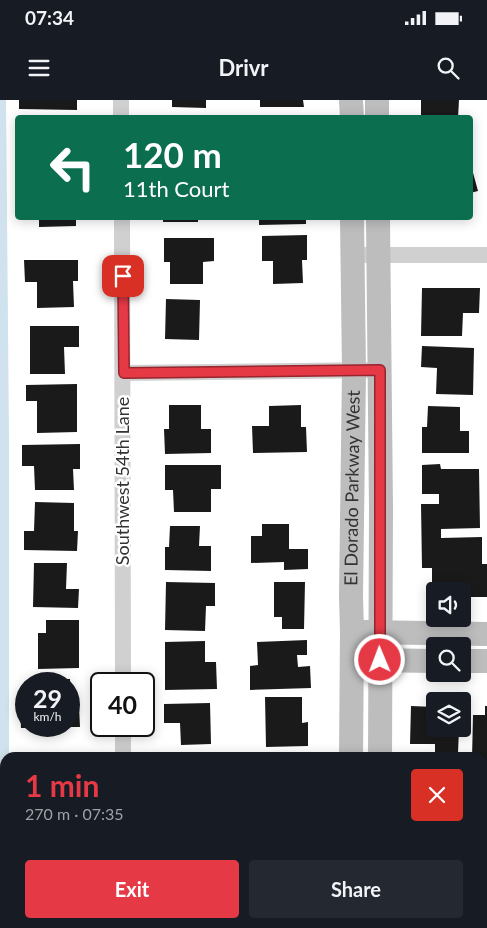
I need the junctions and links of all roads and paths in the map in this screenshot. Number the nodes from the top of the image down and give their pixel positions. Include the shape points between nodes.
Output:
1 (121, 100) edge
2 (352, 100) edge
3 (376, 100) edge
4 (121, 115) edge
5 (352, 115) edge
6 (377, 115) edge
7 (122, 220) edge
8 (352, 220) edge
9 (378, 220) edge
10 (379, 254) junction
11 (352, 255) junction
12 (487, 255) edge
13 (380, 370) junction
14 (354, 371) junction
15 (124, 373) junction
16 (352, 632) junction
17 (380, 632) junction
18 (487, 634) edge
19 (351, 660) junction
20 (380, 660) junction
21 (426, 661) edge
22 (471, 661) edge
23 (487, 661) edge
24 (123, 672) edge
25 (123, 737) edge
26 (123, 752) edge
27 (351, 752) edge
28 (380, 752) edge

1 - 4 street
2 - 5 street
3 - 6 street
7 - 15 street, Southwest 54th Lane
8 - 11 street, El Dorado Parkway West
9 - 10 street, El Dorado Parkway West
10 - 11 street
10 - 12 street
10 - 13 street, El Dorado Parkway West
11 - 14 street, El Dorado Parkway West
13 - 14 street
13 - 17 street, El Dorado Parkway West
14 - 15 street
14 - 16 street, El Dorado Parkway West
15 - 24 street, Southwest 54th Lane
16 - 17 street
16 - 19 street, El Dorado Parkway West
17 - 18 street
17 - 20 street, El Dorado Parkway West
19 - 20 street
19 - 27 street, El Dorado Parkway West
20 - 21 street
20 - 28 street, El Dorado Parkway West
22 - 23 street
25 - 26 street

